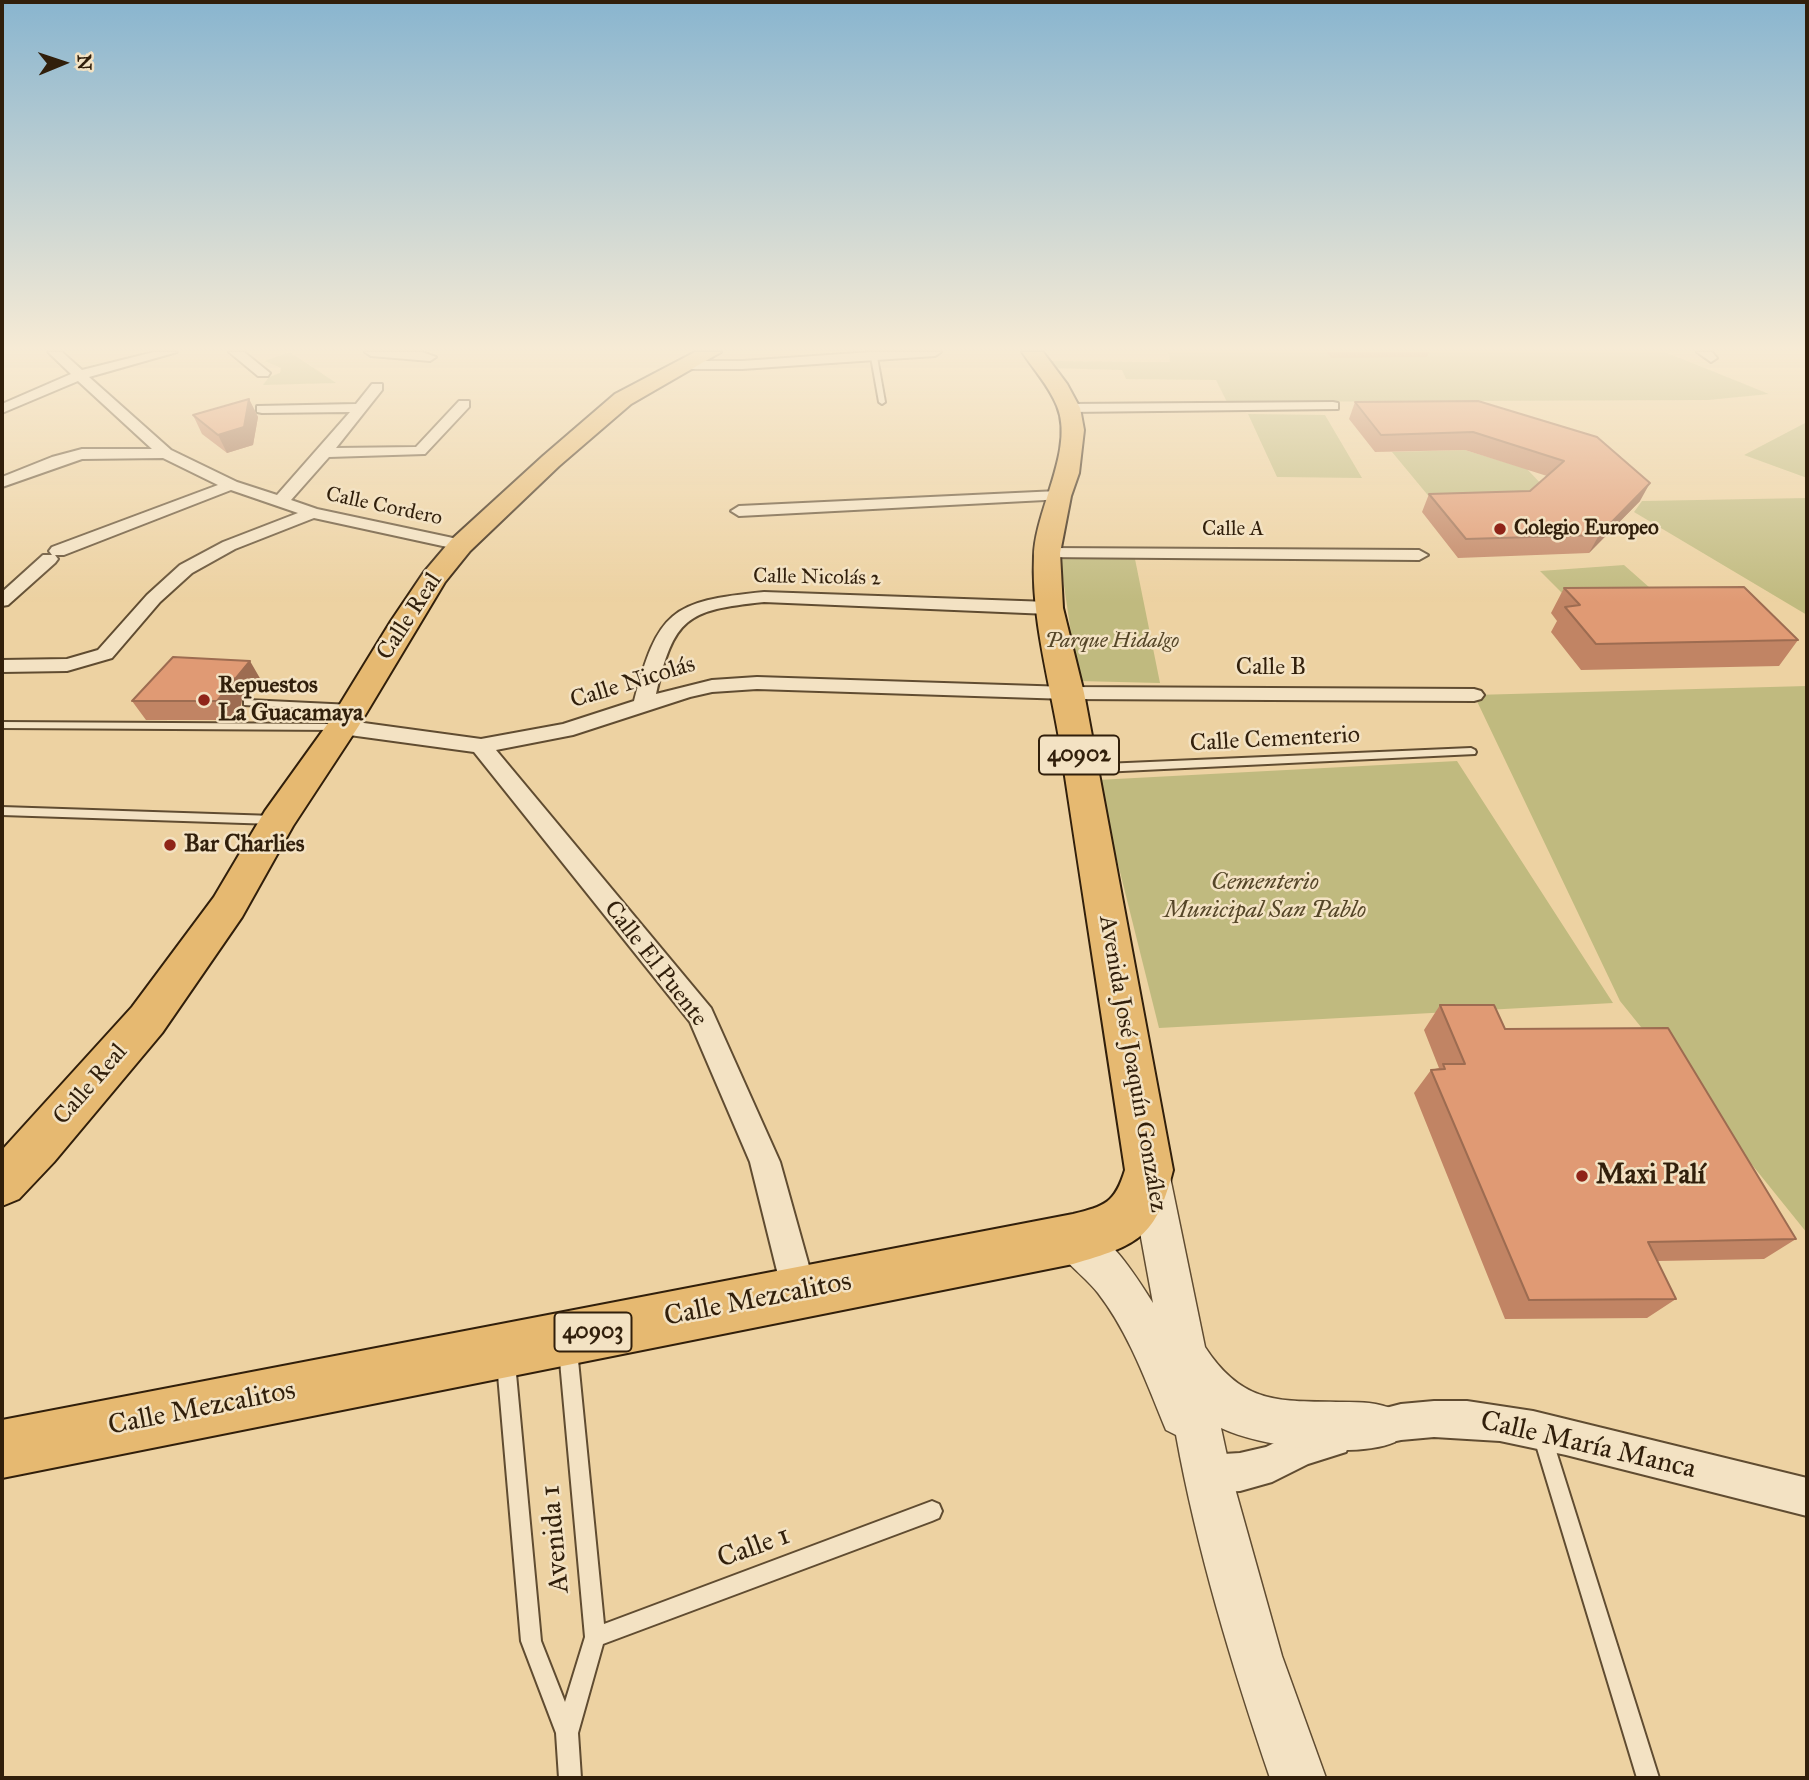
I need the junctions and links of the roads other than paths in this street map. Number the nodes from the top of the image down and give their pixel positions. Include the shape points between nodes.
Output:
1 (146, 435) edge
2 (339, 435) edge
3 (436, 435) edge
4 (581, 435) edge
5 (1072, 435) edge
6 (166, 453) junction
7 (325, 453) junction
8 (2, 482) edge
9 (231, 485) junction
10 (1058, 496) junction
11 (281, 502) junction
12 (739, 511) dead end
13 (313, 513) junction
14 (461, 545) junction
15 (1047, 553) junction
16 (1419, 555) dead end
17 (2, 601) edge
18 (1049, 608) junction
19 (2, 666) edge
20 (1068, 692) junction
21 (1474, 695) dead end
22 (248, 703) dead end
23 (644, 703) junction
24 (347, 717) junction
25 (2, 725) edge
26 (481, 747) junction
27 (1471, 752) dead end
28 (1081, 769) junction
29 (2, 811) edge
30 (278, 820) junction
31 (1149, 1170) junction
32 (2, 1183) edge
33 (1073, 1239) junction
34 (799, 1291) junction
35 (567, 1337) junction
36 (505, 1349) junction
37 (1184, 1355) junction
38 (1378, 1426) junction
39 (1541, 1431) junction
40 (2, 1448) edge
41 (1207, 1474) junction
42 (1807, 1497) edge
43 (932, 1511) dead end
44 (595, 1637) junction
45 (567, 1733) junction
46 (570, 1778) edge
47 (1298, 1778) edge
48 (1648, 1778) edge

1 - 6 street, Calle Cordero
2 - 7 street
3 - 7 street via 415,452
4 - 14 main road, Calle Real
5 - 10 main road, Avenida José Joaquín González / 40902 via 1067,473
6 - 8 street via 82,454
6 - 9 street, Calle Cordero
7 - 11 street
9 - 11 street, Calle Cordero
9 - 17 street via 54,555
10 - 12 street
10 - 15 main road, Avenida José Joaquín González / 40902
11 - 13 street, Calle Cordero
13 - 14 street, Calle Cordero
13 - 19 street via 187,567 104,654 91,661 75,666
14 - 24 main road, Calle Real via 434,578
15 - 16 street, Calle A
15 - 18 main road, Avenida José Joaquín González / 40902
18 - 20 main road, Avenida José Joaquín González / 40902
18 - 23 street, Calle Nicolás 2 via 764,597 740,600 687,614 674,624 666,635
20 - 21 street, Calle B
20 - 23 street, Calle Nicolás via 757,683 712,686
20 - 28 main road, Avenida José Joaquín González / 40902
22 - 24 lane
23 - 26 street, Calle Nicolás via 566,730
24 - 25 lane
24 - 26 street, Calle Nicolás
24 - 30 main road, Calle Real
26 - 34 street, Calle El Puente via 701,1016 765,1162
27 - 28 lane, Calle Cementerio
28 - 31 main road, Avenida José Joaquín González / 40902
29 - 30 lane
30 - 32 main road, Calle Real via 228,907 147,1020
31 - 33 main road, Calle Mezcalitos / 40903 via 1141,1201 1118,1227
31 - 37 street, Avenida José Joaquín González / 40902
33 - 34 main road, Calle Mezcalitos / 40903
33 - 41 street via 1113,1278 1150,1339
34 - 35 main road, Calle Mezcalitos / 40903
35 - 36 main road, Calle Mezcalitos / 40903
35 - 44 lane, Avenida 1
36 - 40 main road, Calle Mezcalitos / 40903
36 - 45 lane, Avenida 1 via 531,1641
37 - 38 street via 1216,1397 1245,1415 1268,1421
37 - 41 street, Avenida José Joaquín González / 40902
38 - 39 street, Calle María Manca via 1477,1418
38 - 41 street, Calle María Manca via 1301,1448 1272,1464
39 - 42 street, Calle María Manca
39 - 48 lane
41 - 47 street, Avenida José Joaquín González / 40902 via 1256,1656
43 - 44 lane, Calle 1
44 - 45 lane, Avenida 1
45 - 46 lane, Avenida 1

